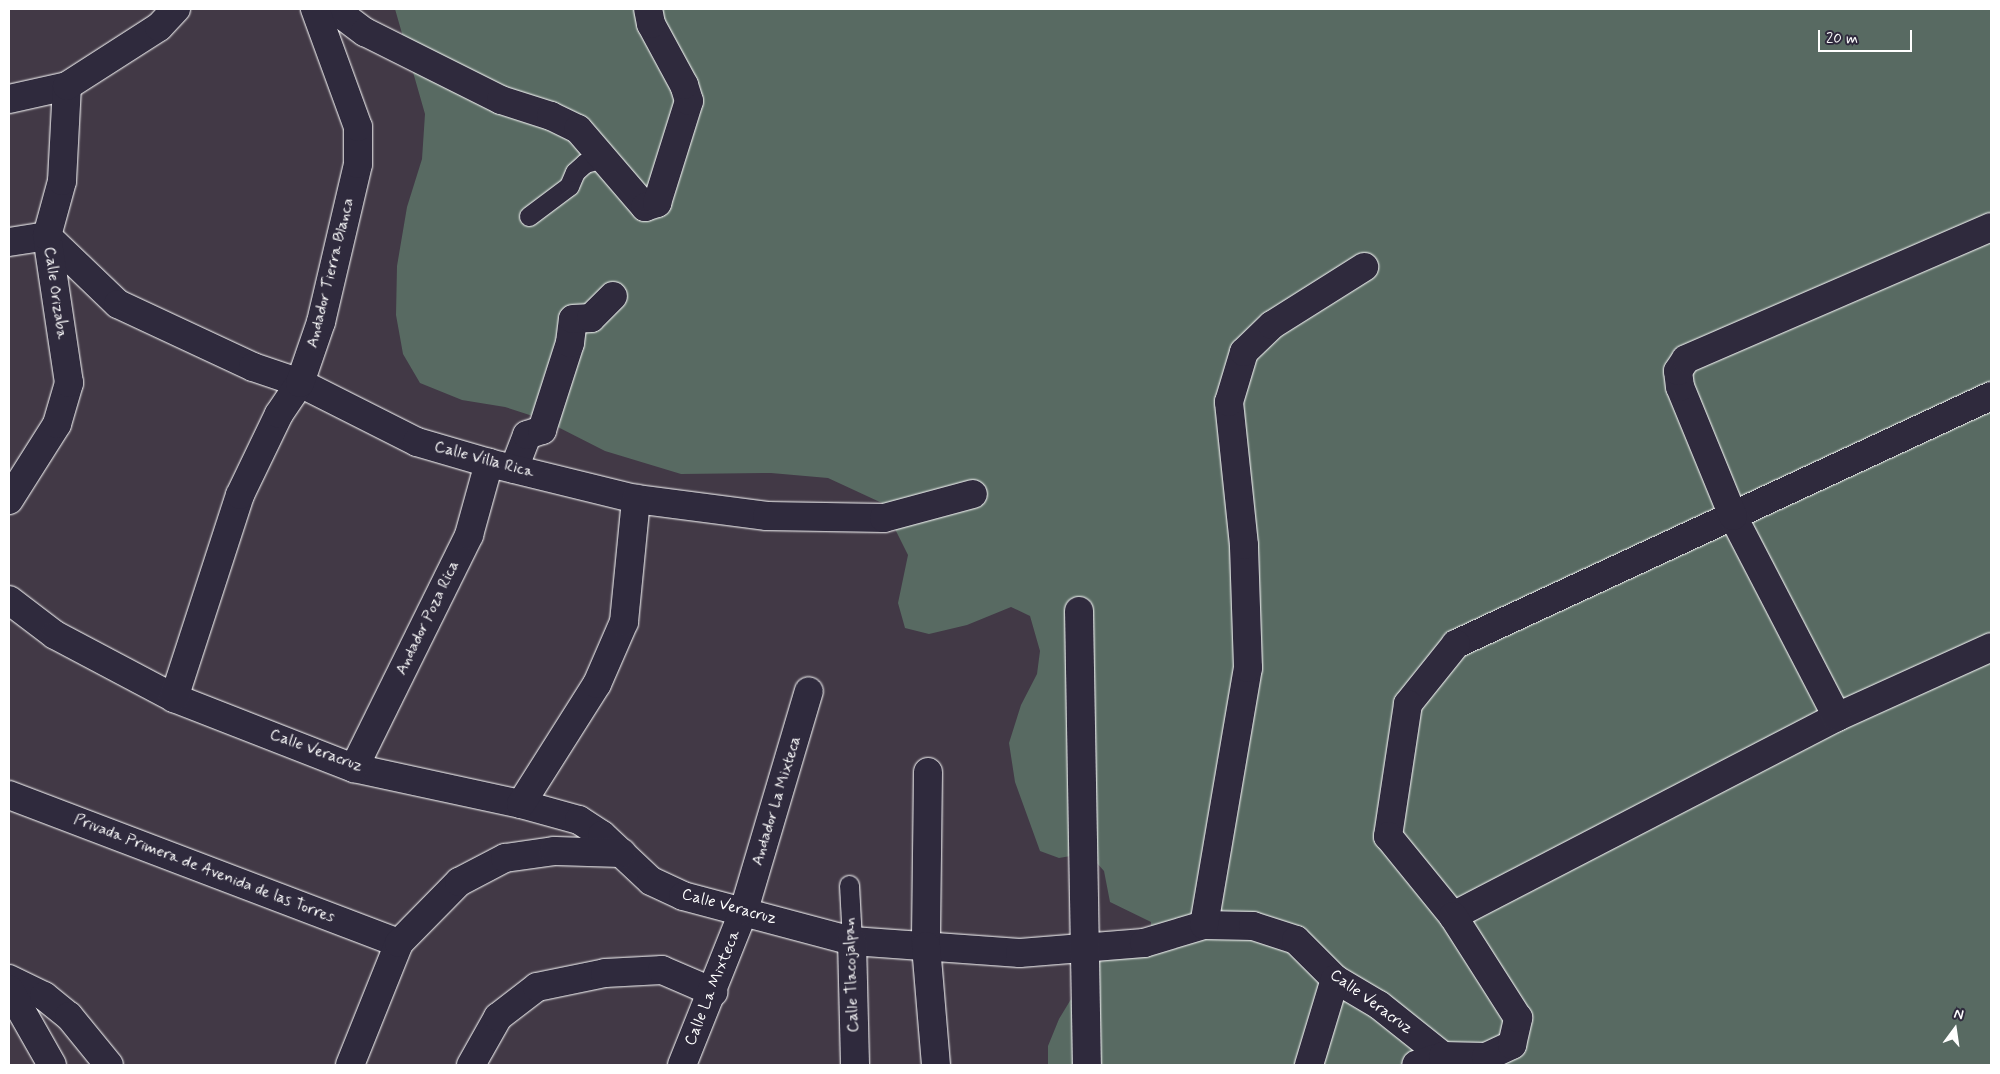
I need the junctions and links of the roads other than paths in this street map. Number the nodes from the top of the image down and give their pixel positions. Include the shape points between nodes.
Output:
1 (176, 9) edge
2 (315, 9) edge
3 (334, 9) edge
4 (648, 9) edge
5 (67, 86) junction
6 (9, 99) edge
7 (602, 158) junction
8 (529, 216) dead end
9 (1991, 227) edge
10 (47, 236) junction
11 (9, 242) edge
12 (1364, 267) dead end
13 (613, 296) dead end
14 (300, 383) junction
15 (1991, 396) edge
16 (501, 466) junction
17 (973, 494) dead end
18 (636, 499) junction
19 (9, 500) edge
20 (1733, 516) junction
21 (9, 600) edge
22 (1079, 611) dead end
23 (1991, 647) edge
24 (810, 691) dead end
25 (174, 698) junction
26 (1837, 717) junction
27 (354, 768) junction
28 (928, 772) dead end
29 (9, 795) edge
30 (521, 804) junction
31 (622, 853) junction
32 (849, 885) dead end
33 (744, 910) junction
34 (1453, 916) junction
35 (1204, 925) junction
36 (852, 941) junction
37 (399, 943) junction
38 (926, 946) junction
39 (1086, 947) junction
40 (9, 979) edge
41 (1335, 979) junction
42 (9, 989) edge
43 (713, 992) junction
44 (1443, 1056) junction
45 (52, 1065) edge
46 (109, 1065) edge
47 (350, 1065) edge
48 (471, 1065) edge
49 (682, 1065) edge
50 (855, 1065) edge
51 (936, 1065) edge
52 (1087, 1065) edge
53 (1309, 1065) edge
54 (1416, 1065) edge

1 - 5 street via 158,27
2 - 14 street, Andador Tierra Blanca via 358,127 358,164 321,322
3 - 7 street via 365,32 501,100 551,116 578,129
4 - 7 street via 651,24 684,85 689,101 657,203 645,207
5 - 6 street
5 - 10 street, Calle Orizaba via 62,181
7 - 8 lane via 585,163 575,172 569,186
9 - 20 street via 1686,359 1678,371 1680,387
10 - 11 street
10 - 14 street, Calle Villa Rica via 118,304 253,367
10 - 19 street, Calle Orizaba via 69,384 57,424
12 - 35 street via 1272,325 1244,352 1229,402 1244,545 1248,668
13 - 16 street, Andador Poza Rica via 591,318 573,319 570,343 542,430 527,435
14 - 16 street, Calle Villa Rica via 417,442
14 - 25 street, Andador Tierra Blanca via 279,414 240,495
15 - 20 street
16 - 18 street, Calle Villa Rica
16 - 27 street, Andador Poza Rica
17 - 18 street, Calle Villa Rica via 884,518 767,516
18 - 30 street via 624,622 597,684
20 - 26 street
20 - 34 street via 1456,644 1408,704 1388,836
21 - 25 street, Calle Veracruz via 55,635
22 - 39 street
23 - 26 street
24 - 33 street, Andador La Mixteca
25 - 27 street, Calle Veracruz
26 - 34 street
27 - 30 street, Calle Veracruz
28 - 38 street
29 - 37 street, Privada Primera de Avenida de las Torres
30 - 31 street, Calle Veracruz via 579,820
31 - 33 street, Calle Veracruz via 651,881 683,896
31 - 37 street via 554,851 506,858 459,882
32 - 36 lane, Calle Tlacojalpan
33 - 36 street, Calle Veracruz
33 - 43 street, Calle La Mixteca
34 - 44 street via 1518,1018 1512,1045 1486,1058
35 - 39 street, Calle Veracruz via 1144,943
35 - 41 street, Calle Veracruz via 1253,926 1296,940
36 - 38 street, Calle Veracruz
36 - 50 street, Calle Tlacojalpan
37 - 47 street
38 - 39 street, Calle Veracruz via 1020,952
38 - 51 street
39 - 52 street
40 - 46 street via 44,996 69,1016
41 - 44 street, Calle Veracruz via 1378,1005
41 - 53 street
42 - 45 street
43 - 48 street via 662,970 605,973 537,987 498,1018
43 - 49 street, Calle La Mixteca
44 - 54 street

